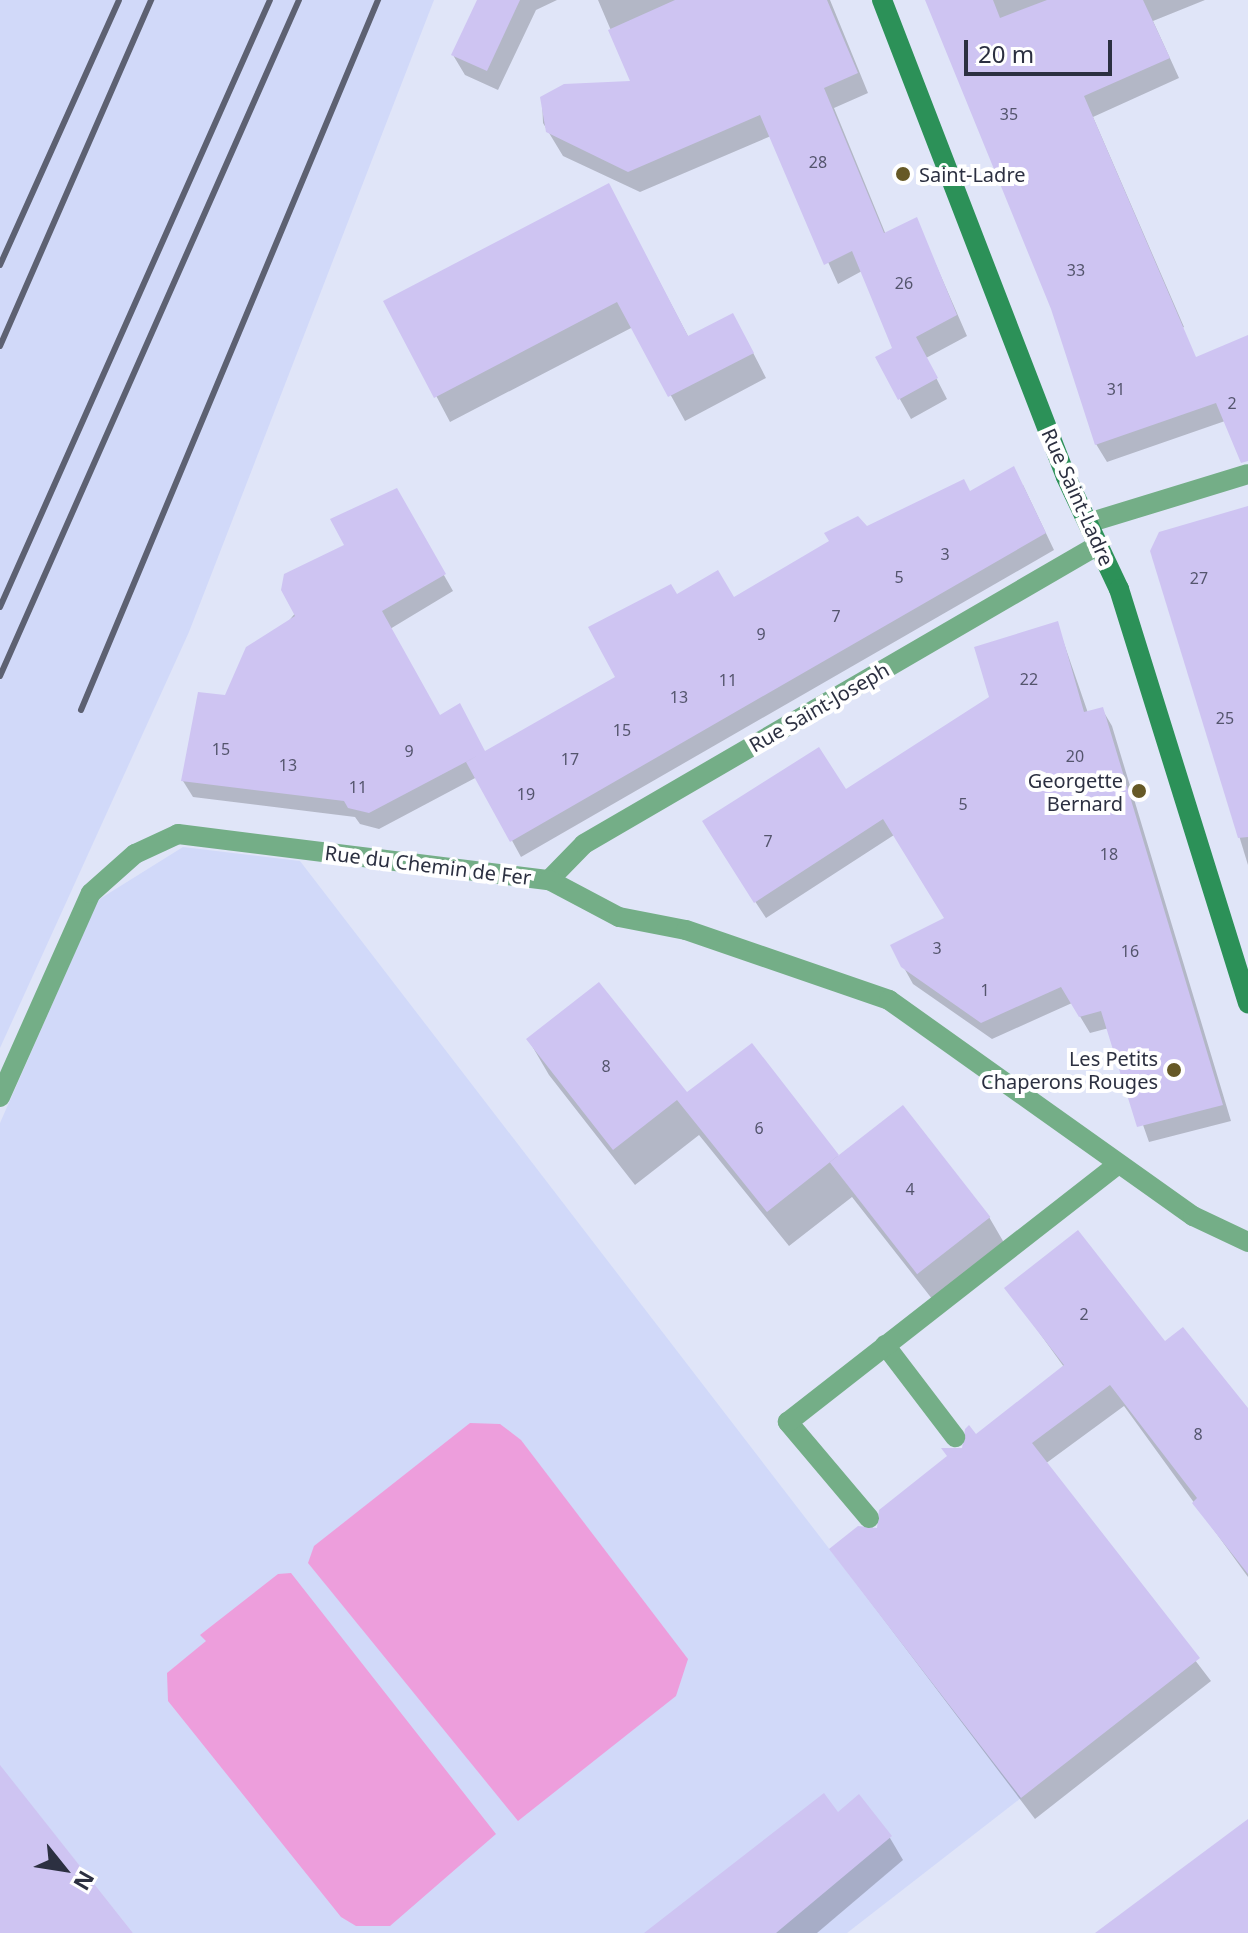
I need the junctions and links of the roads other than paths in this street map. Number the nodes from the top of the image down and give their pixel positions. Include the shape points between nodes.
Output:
1 (882, 0) edge
2 (1248, 474) edge
3 (1088, 523) junction
4 (1098, 545) junction
5 (549, 880) junction
6 (1248, 1003) edge
7 (0, 1097) edge
8 (1118, 1164) junction
9 (1248, 1242) edge
10 (885, 1345) junction
11 (955, 1437) dead end
12 (869, 1518) dead end

1 - 3 street, Rue Saint-Ladre
2 - 3 street
3 - 4 street, Rue Saint-Ladre
4 - 5 street, Rue Saint-Joseph via 584,844
4 - 6 street, Rue Saint-Ladre via 1119,589
5 - 7 street, Rue du Chemin de Fer via 178,834 135,854 91,893
5 - 8 street, Rue du Chemin de Fer via 619,917 686,930 889,1000
8 - 9 street, Rue du Chemin de Fer via 1193,1216
8 - 10 street
10 - 11 street
10 - 12 street via 788,1422

